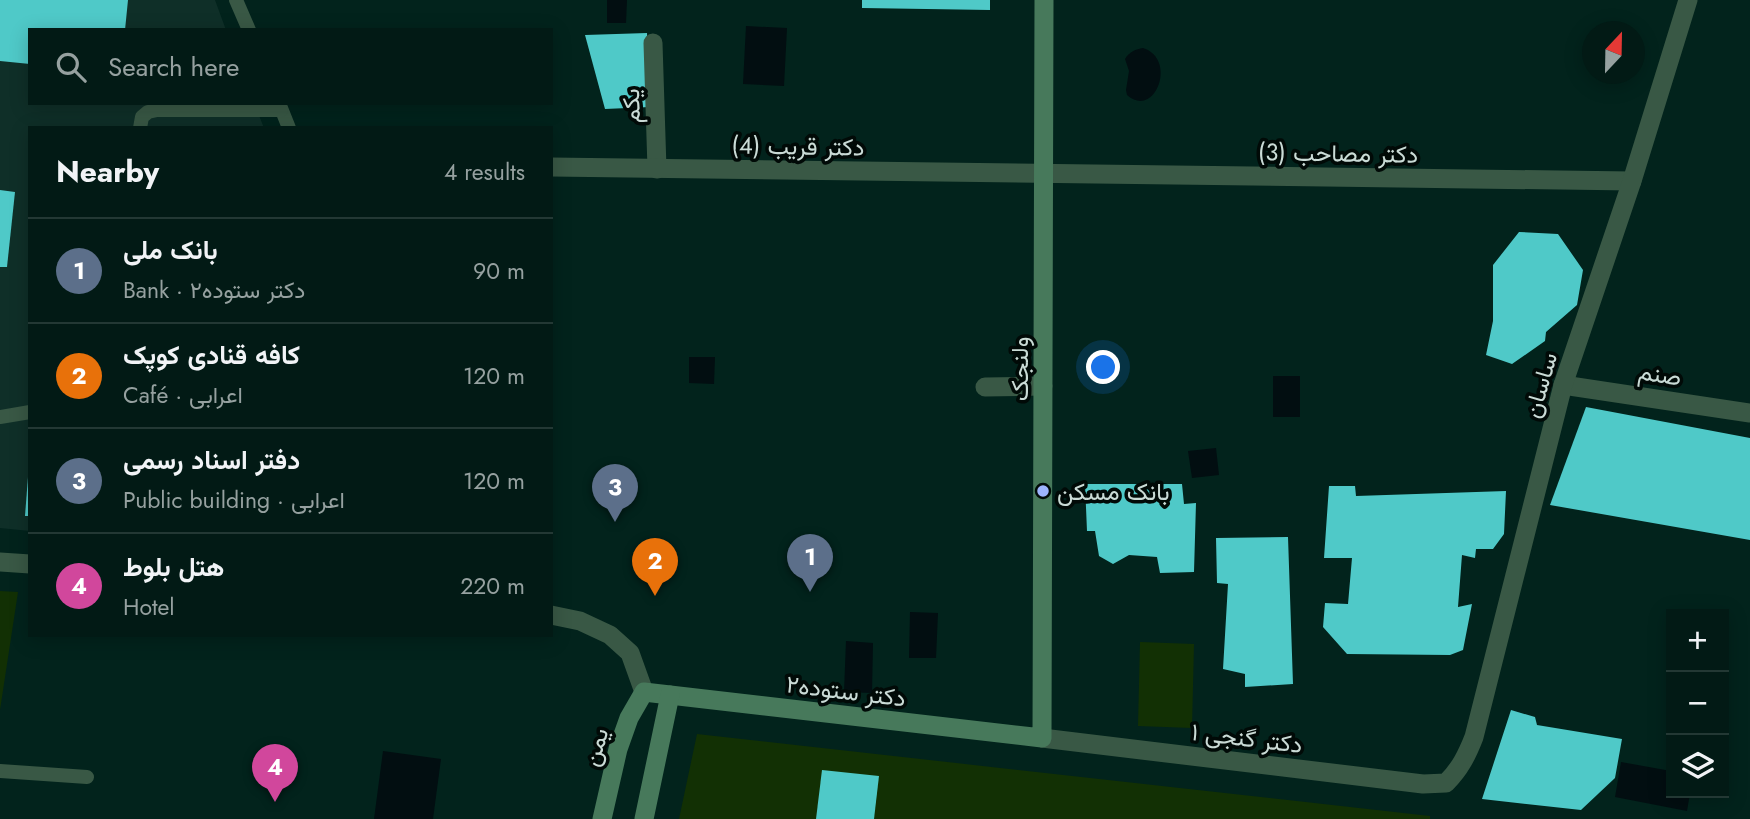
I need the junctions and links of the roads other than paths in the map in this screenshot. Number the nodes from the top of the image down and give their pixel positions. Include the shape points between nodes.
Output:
1 (236, 0) edge
2 (1044, 0) edge
3 (1688, 0) edge
4 (247, 28) edge
5 (653, 43) dead end
6 (280, 106) edge
7 (140, 126) edge
8 (288, 126) edge
9 (553, 167) edge
10 (657, 169) junction
11 (1044, 174) junction
12 (1632, 181) junction
13 (1563, 384) junction
14 (1043, 386) junction
15 (985, 387) dead end
16 (28, 412) edge
17 (1750, 413) edge
18 (0, 417) edge
19 (0, 562) edge
20 (28, 564) edge
21 (553, 615) edge
22 (644, 692) junction
23 (670, 695) junction
24 (1042, 738) junction
25 (0, 771) edge
26 (88, 777) dead end
27 (1446, 783) joint
28 (602, 819) edge
29 (644, 819) edge

1 - 4 lane
2 - 11 main road, ولنجک
3 - 12 street, ساسان
5 - 10 street, یکم
6 - 7 lane via 157,110 142,117
6 - 8 lane
9 - 10 street, دکتر قریب (4)
10 - 11 street, دکتر قریب (4)
11 - 12 street, دکتر مصاحب (3)
11 - 14 main road, ولنجک
12 - 13 street, ساسان
13 - 17 street, صنم
13 - 27 street, ساسان via 1475,737
14 - 15 street
14 - 24 main road, ولنجک
16 - 18 lane
19 - 20 street
21 - 22 street via 610,635 630,653
22 - 23 main road, دکتر ستوده۲
22 - 28 main road, یمن via 618,749
23 - 24 main road, دکتر ستوده۲
23 - 29 main road
24 - 27 street, دکتر گنجی ۱
25 - 26 lane

